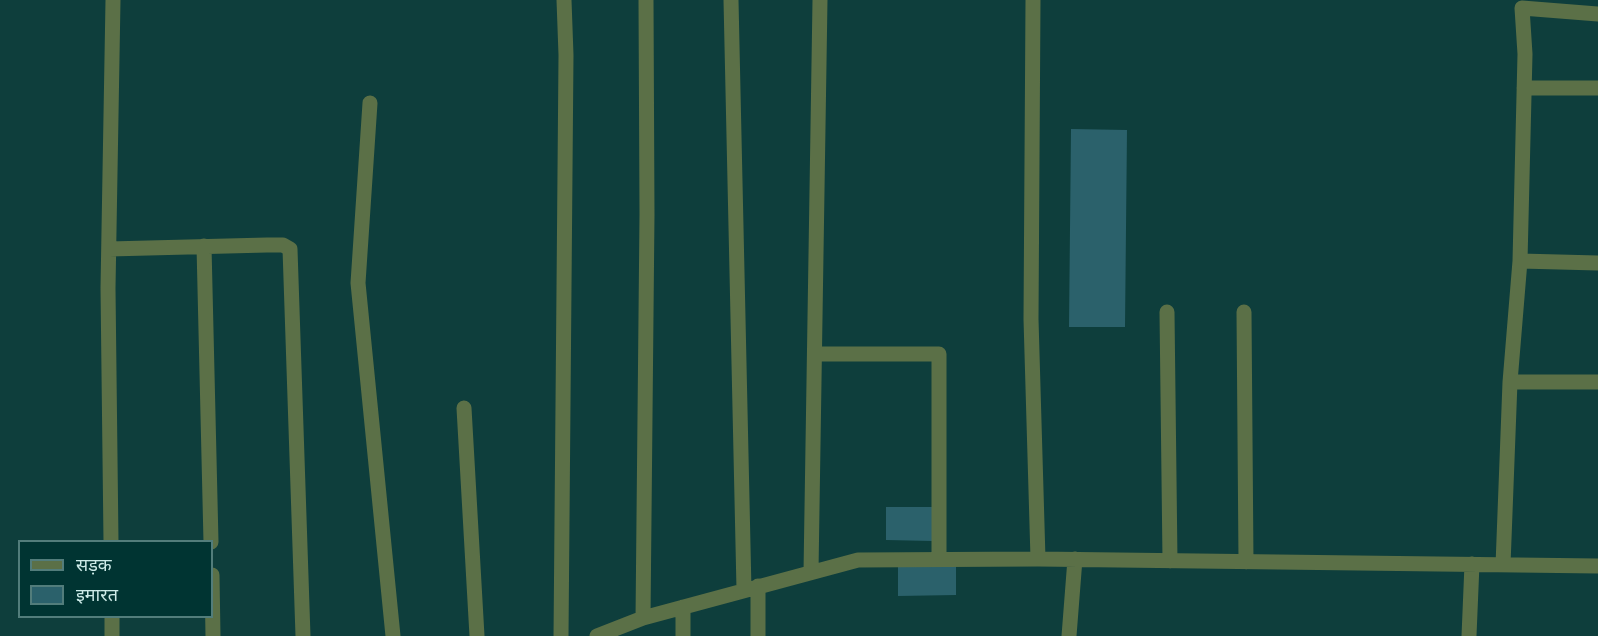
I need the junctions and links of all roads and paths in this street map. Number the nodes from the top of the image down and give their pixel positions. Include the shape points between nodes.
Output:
1 (113, 0) edge
2 (564, 0) edge
3 (646, 0) edge
4 (731, 0) edge
5 (820, 0) edge
6 (1033, 0) edge
7 (1598, 14) edge
8 (1524, 88) junction
9 (1598, 88) edge
10 (370, 103) dead end
11 (204, 246) junction
12 (109, 249) junction
13 (1520, 261) junction
14 (1598, 263) edge
15 (1167, 312) dead end
16 (1244, 312) dead end
17 (815, 354) junction
18 (1510, 382) junction
19 (1598, 382) edge
20 (464, 408) dead end
21 (111, 540) edge
22 (211, 540) edge
23 (939, 559) junction
24 (1038, 559) junction
25 (1076, 559) junction
26 (1170, 561) junction
27 (1246, 562) junction
28 (1472, 564) junction
29 (1503, 565) junction
30 (1598, 566) edge
31 (811, 572) junction
32 (751, 588) junction
33 (683, 607) junction
34 (112, 618) edge
35 (213, 618) edge
36 (643, 618) junction
37 (620, 632) edge
38 (112, 636) edge
39 (213, 636) edge
40 (303, 636) edge
41 (393, 636) edge
42 (477, 636) edge
43 (561, 636) edge
44 (597, 636) edge
45 (683, 636) edge
46 (758, 636) edge
47 (1069, 636) edge
48 (1469, 636) edge

1 - 12 street
2 - 43 street
3 - 36 street
4 - 32 street
5 - 17 street
6 - 24 street via 1030,319
7 - 8 street via 1522,8
8 - 9 street
8 - 13 street
10 - 41 street via 358,283
11 - 12 street
11 - 22 street
11 - 40 street via 283,245 290,249
12 - 21 street
13 - 14 street
13 - 18 street
15 - 26 street
16 - 27 street
17 - 23 street via 939,354
17 - 31 street
18 - 19 street
18 - 29 street
20 - 42 street
23 - 24 street
23 - 31 street via 858,560
24 - 25 street
25 - 26 street
25 - 47 street
26 - 27 street
27 - 28 street
28 - 29 street
28 - 48 street
29 - 30 street
31 - 32 street
32 - 33 street
32 - 46 street
33 - 36 street
33 - 45 street
34 - 38 street
35 - 39 street
36 - 37 street
37 - 44 street

